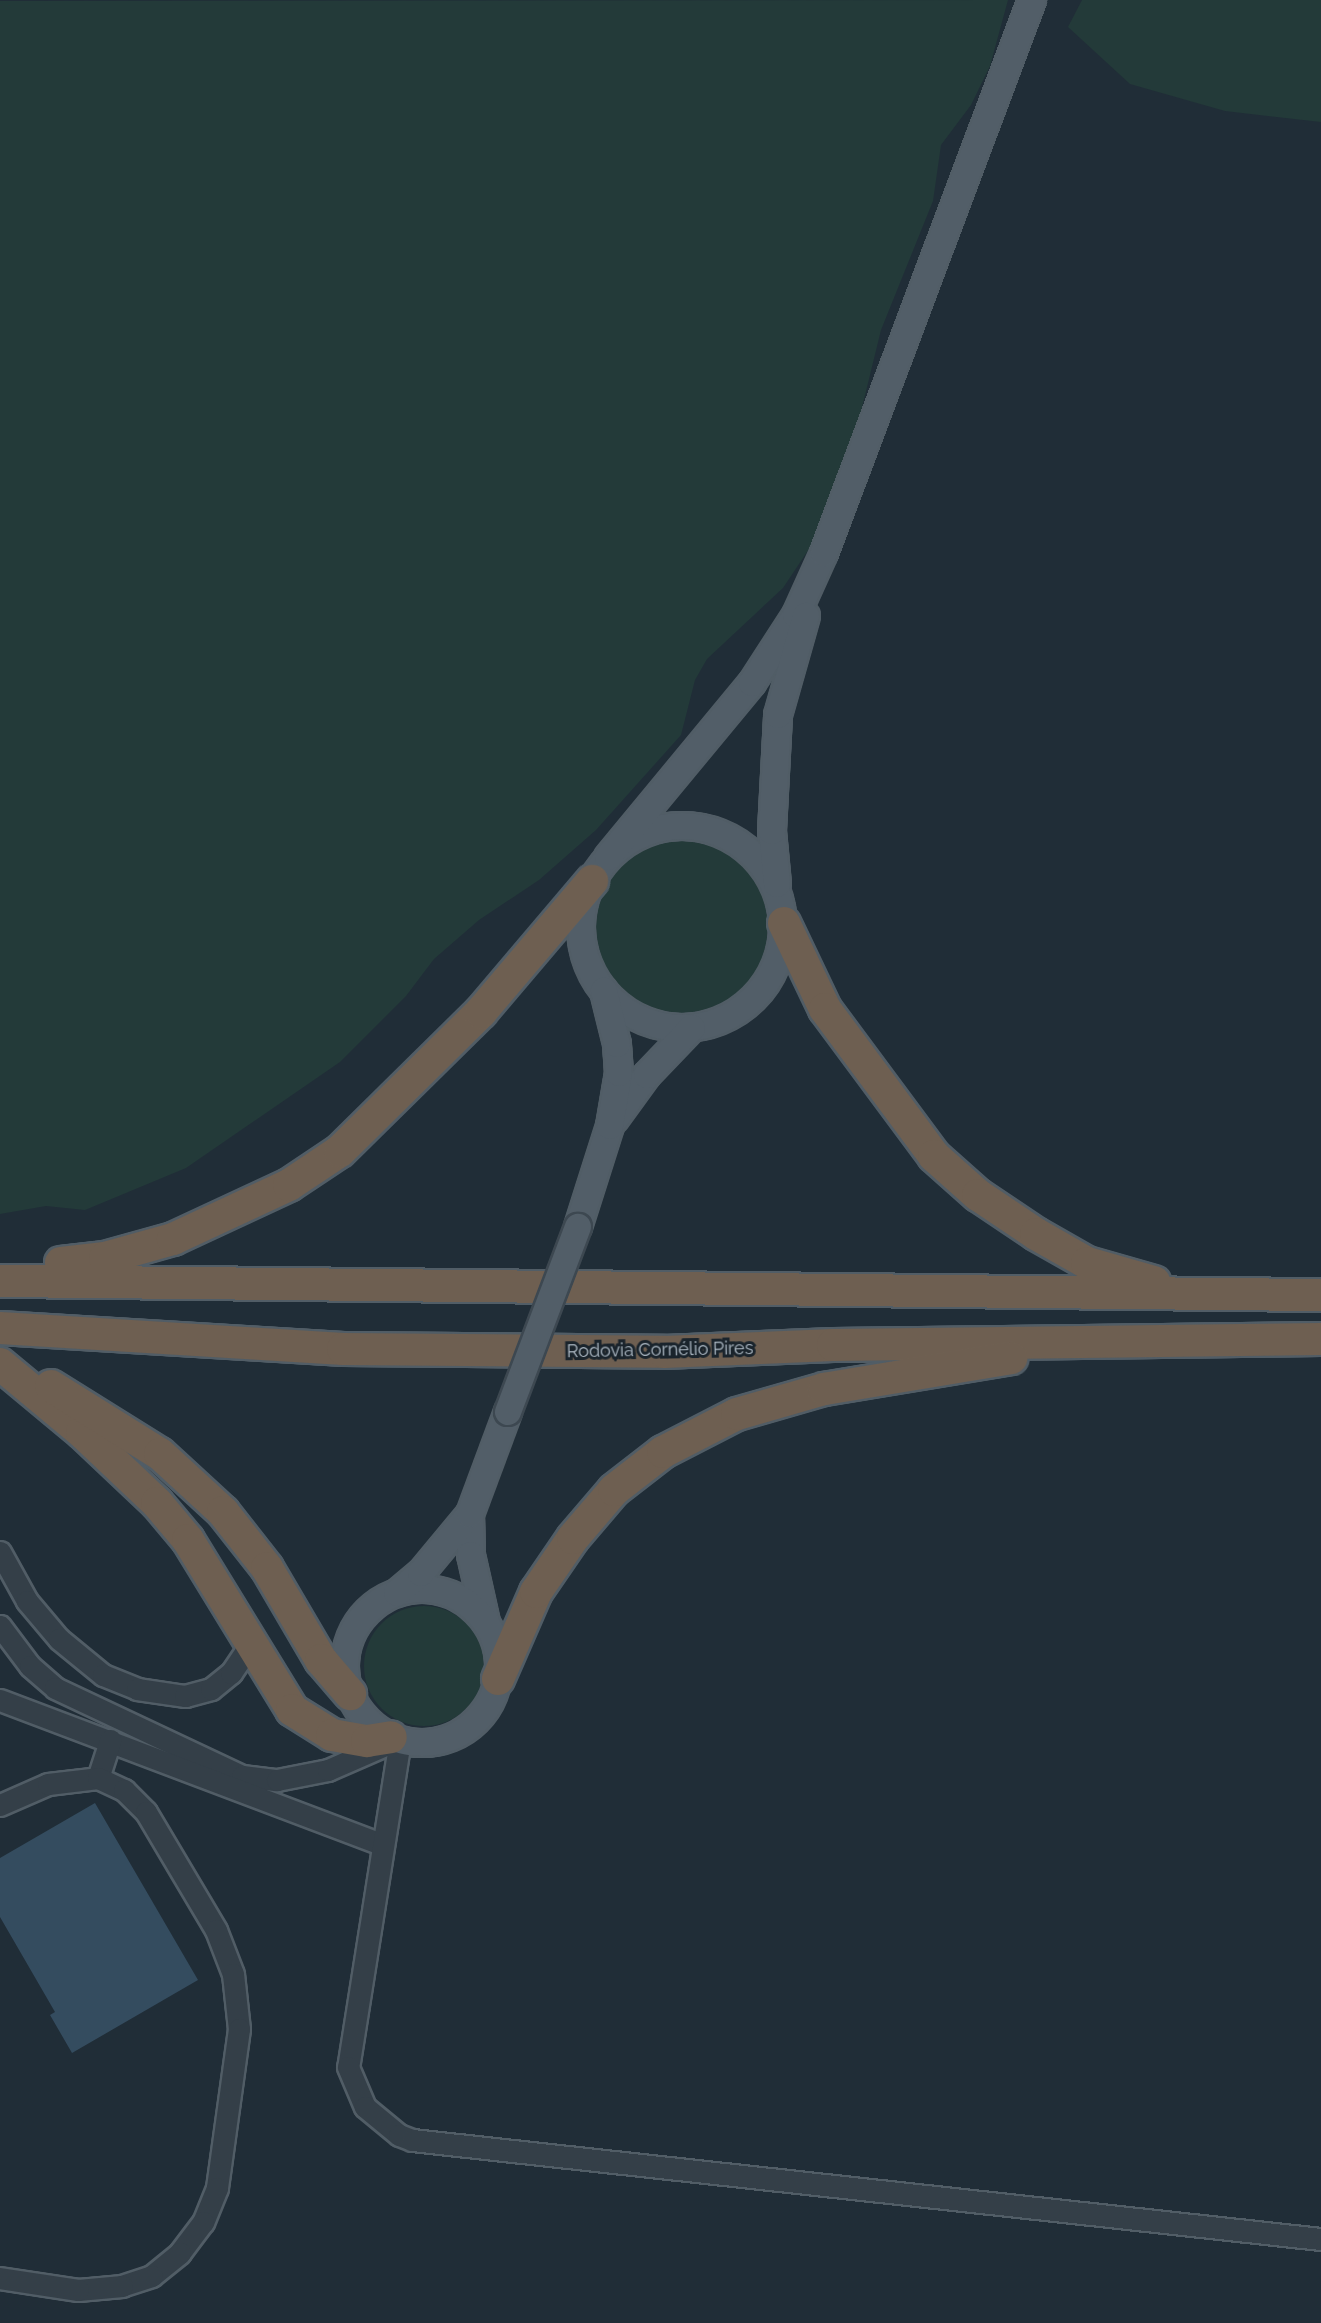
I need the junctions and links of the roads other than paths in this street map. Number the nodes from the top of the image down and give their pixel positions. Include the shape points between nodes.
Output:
1 (1032, 0) edge
2 (824, 554) junction
3 (600, 869) junction
4 (781, 908) junction
5 (604, 991) junction
6 (692, 1028) junction
7 (610, 1126) junction
8 (0, 1270) edge
9 (0, 1281) edge
10 (1260, 1296) junction
11 (1321, 1296) edge
12 (0, 1328) edge
13 (1321, 1339) edge
14 (1127, 1340) junction
15 (0, 1362) edge
16 (470, 1514) junction
17 (0, 1552) edge
18 (397, 1593) junction
19 (40, 1616) junction
20 (488, 1626) junction
21 (4, 1631) edge
22 (250, 1645) junction
23 (498, 1679) junction
24 (350, 1694) junction
25 (0, 1700) edge
26 (396, 1739) junction
27 (110, 1740) junction
28 (98, 1778) junction
29 (240, 1782) junction
30 (0, 1805) edge
31 (382, 1844) junction
32 (1321, 2239) edge
33 (0, 2278) edge

1 - 2 main road
2 - 3 main road via 796,615 752,683
2 - 4 main road via 778,715 772,831
3 - 4 main road via 635,836 668,826 703,827 735,840 761,862
3 - 5 main road via 583,909 582,938 589,966
3 - 8 highway via 481,1012 365,1129 289,1185 173,1239 105,1258
4 - 6 main road via 781,954 768,982 748,1005 722,1021
4 - 10 highway via 825,1009 934,1157 978,1195 1087,1263 1130,1279
5 - 6 main road via 628,1013 649,1022
5 - 7 main road via 618,1053
6 - 7 main road via 647,1075
7 - 16 main road, bridge via 578,1227
9 - 10 highway
10 - 11 highway
12 - 14 highway, Rodovia Cornélio Pires via 343,1349 664,1352
13 - 14 highway, Rodovia Cornélio Pires
14 - 23 highway via 824,1389 737,1414 663,1452 614,1490 573,1538 536,1592
15 - 22 highway via 157,1503 188,1540
15 - 24 highway via 63,1392 160,1454 223,1512 267,1568 321,1660
16 - 18 main road via 421,1573
16 - 20 main road via 474,1579
17 - 19 street
18 - 20 main road via 423,1589 448,1594 471,1607
18 - 24 main road via 375,1605 358,1623 348,1645 345,1670
19 - 21 street
19 - 22 street via 59,1639 103,1675 159,1695 185,1696 211,1689 232,1674
20 - 23 main road via 497,1652
21 - 29 street via 55,1688
22 - 26 highway via 279,1696 306,1721 332,1735
23 - 26 main road via 489,1704 472,1725 449,1739 423,1744
24 - 26 main road via 361,1714
25 - 27 street
26 - 29 street via 328,1770
26 - 31 street
27 - 28 street
27 - 29 street
28 - 30 street via 48,1784
28 - 33 street via 124,1790 146,1812 216,1930 233,1974 239,2029 217,2188 188,2243 152,2276 122,2286 78,2290
29 - 31 street
31 - 32 street via 348,2067 365,2107 399,2135

